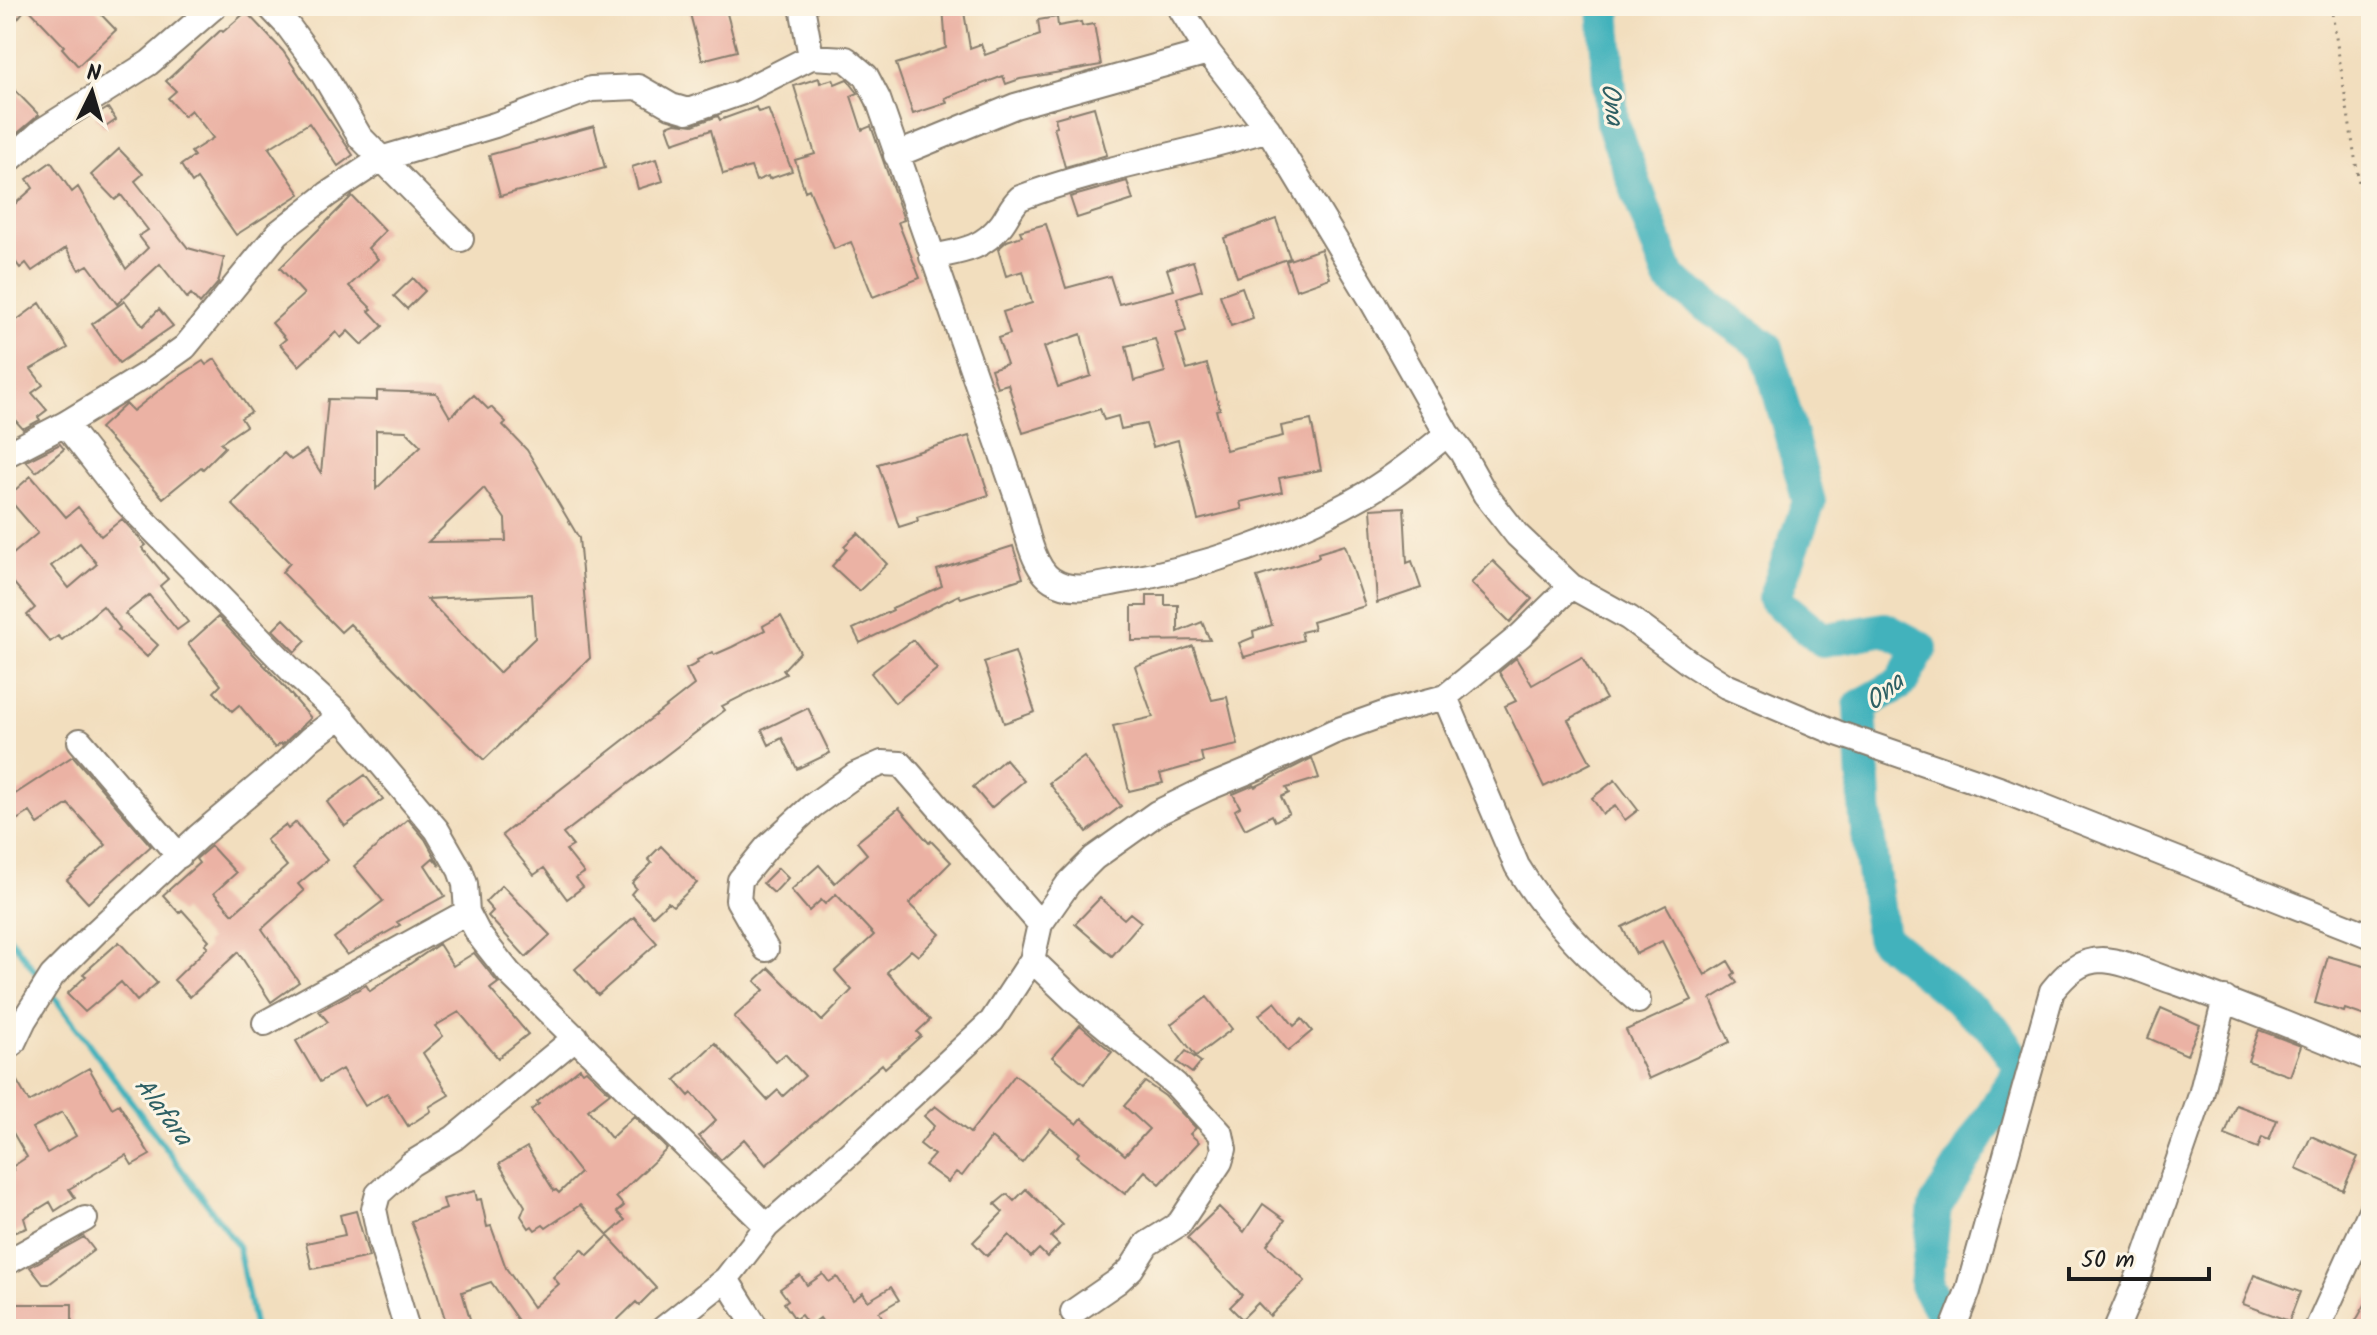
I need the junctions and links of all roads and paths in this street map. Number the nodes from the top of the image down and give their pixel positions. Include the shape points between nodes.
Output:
1 (215, 6) edge
2 (269, 6) edge
3 (802, 6) edge
4 (1179, 6) edge
5 (1729, 6) edge
6 (1761, 6) edge
7 (2331, 6) edge
8 (1208, 52) junction
9 (811, 57) junction
10 (1268, 129) junction
11 (896, 155) junction
12 (381, 159) junction
13 (6, 163) edge
14 (2371, 230) edge
15 (461, 239) dead end
16 (932, 257) junction
17 (65, 424) junction
18 (1447, 434) junction
19 (6, 448) edge
20 (1571, 586) junction
21 (1445, 697) junction
22 (341, 716) junction
23 (80, 741) dead end
24 (179, 856) junction
25 (467, 912) junction
26 (1040, 924) junction
27 (2371, 936) edge
28 (766, 949) dead end
29 (1032, 960) junction
30 (2225, 999) junction
31 (1638, 1001) dead end
32 (265, 1023) dead end
33 (576, 1037) junction
34 (6, 1047) edge
35 (2371, 1059) edge
36 (2371, 1210) edge
37 (85, 1219) dead end
38 (767, 1226) junction
39 (6, 1263) edge
40 (726, 1279) junction
41 (1073, 1312) dead end
42 (407, 1329) edge
43 (663, 1329) edge
44 (757, 1329) edge
45 (1953, 1329) edge
46 (2116, 1329) edge
47 (2317, 1329) edge

1 - 13 street via 149,63 43,130
2 - 12 street
3 - 9 street
4 - 8 street
5 - 6 path via 1737,13
7 - 14 path
8 - 10 street
8 - 11 street via 1015,106
9 - 11 street via 846,59 866,76
9 - 12 street via 740,93 688,111 638,87 591,89
10 - 16 street via 1033,193 1011,207 981,246
10 - 18 street
11 - 16 street
12 - 15 street
12 - 17 street via 278,233 185,347
16 - 18 street via 1035,558 1050,580 1078,588 1153,576 1228,555 1367,493
17 - 19 street via 11,452
17 - 22 street via 126,502
18 - 20 street via 1517,535
20 - 21 street
20 - 27 street via 1629,618 1726,686
21 - 26 street via 1333,732 1157,813 1094,858
21 - 31 street via 1532,891 1587,954
22 - 24 street
22 - 25 street via 437,830 460,870
23 - 24 street
24 - 34 street via 52,976
25 - 32 street
25 - 33 street via 509,973
26 - 28 street via 901,764 882,763 812,806 740,880 738,900
26 - 29 street
29 - 38 street via 992,1021
29 - 41 street via 1176,1085 1221,1134 1224,1149 1179,1224 1147,1244 1118,1281
30 - 35 street
30 - 45 street via 2100,960 2066,974 2052,991 1973,1277
30 - 46 street via 2201,1095
33 - 38 street
33 - 42 street via 378,1194 374,1209 381,1243
36 - 47 street
37 - 39 street
38 - 40 street
40 - 43 street
40 - 44 street

